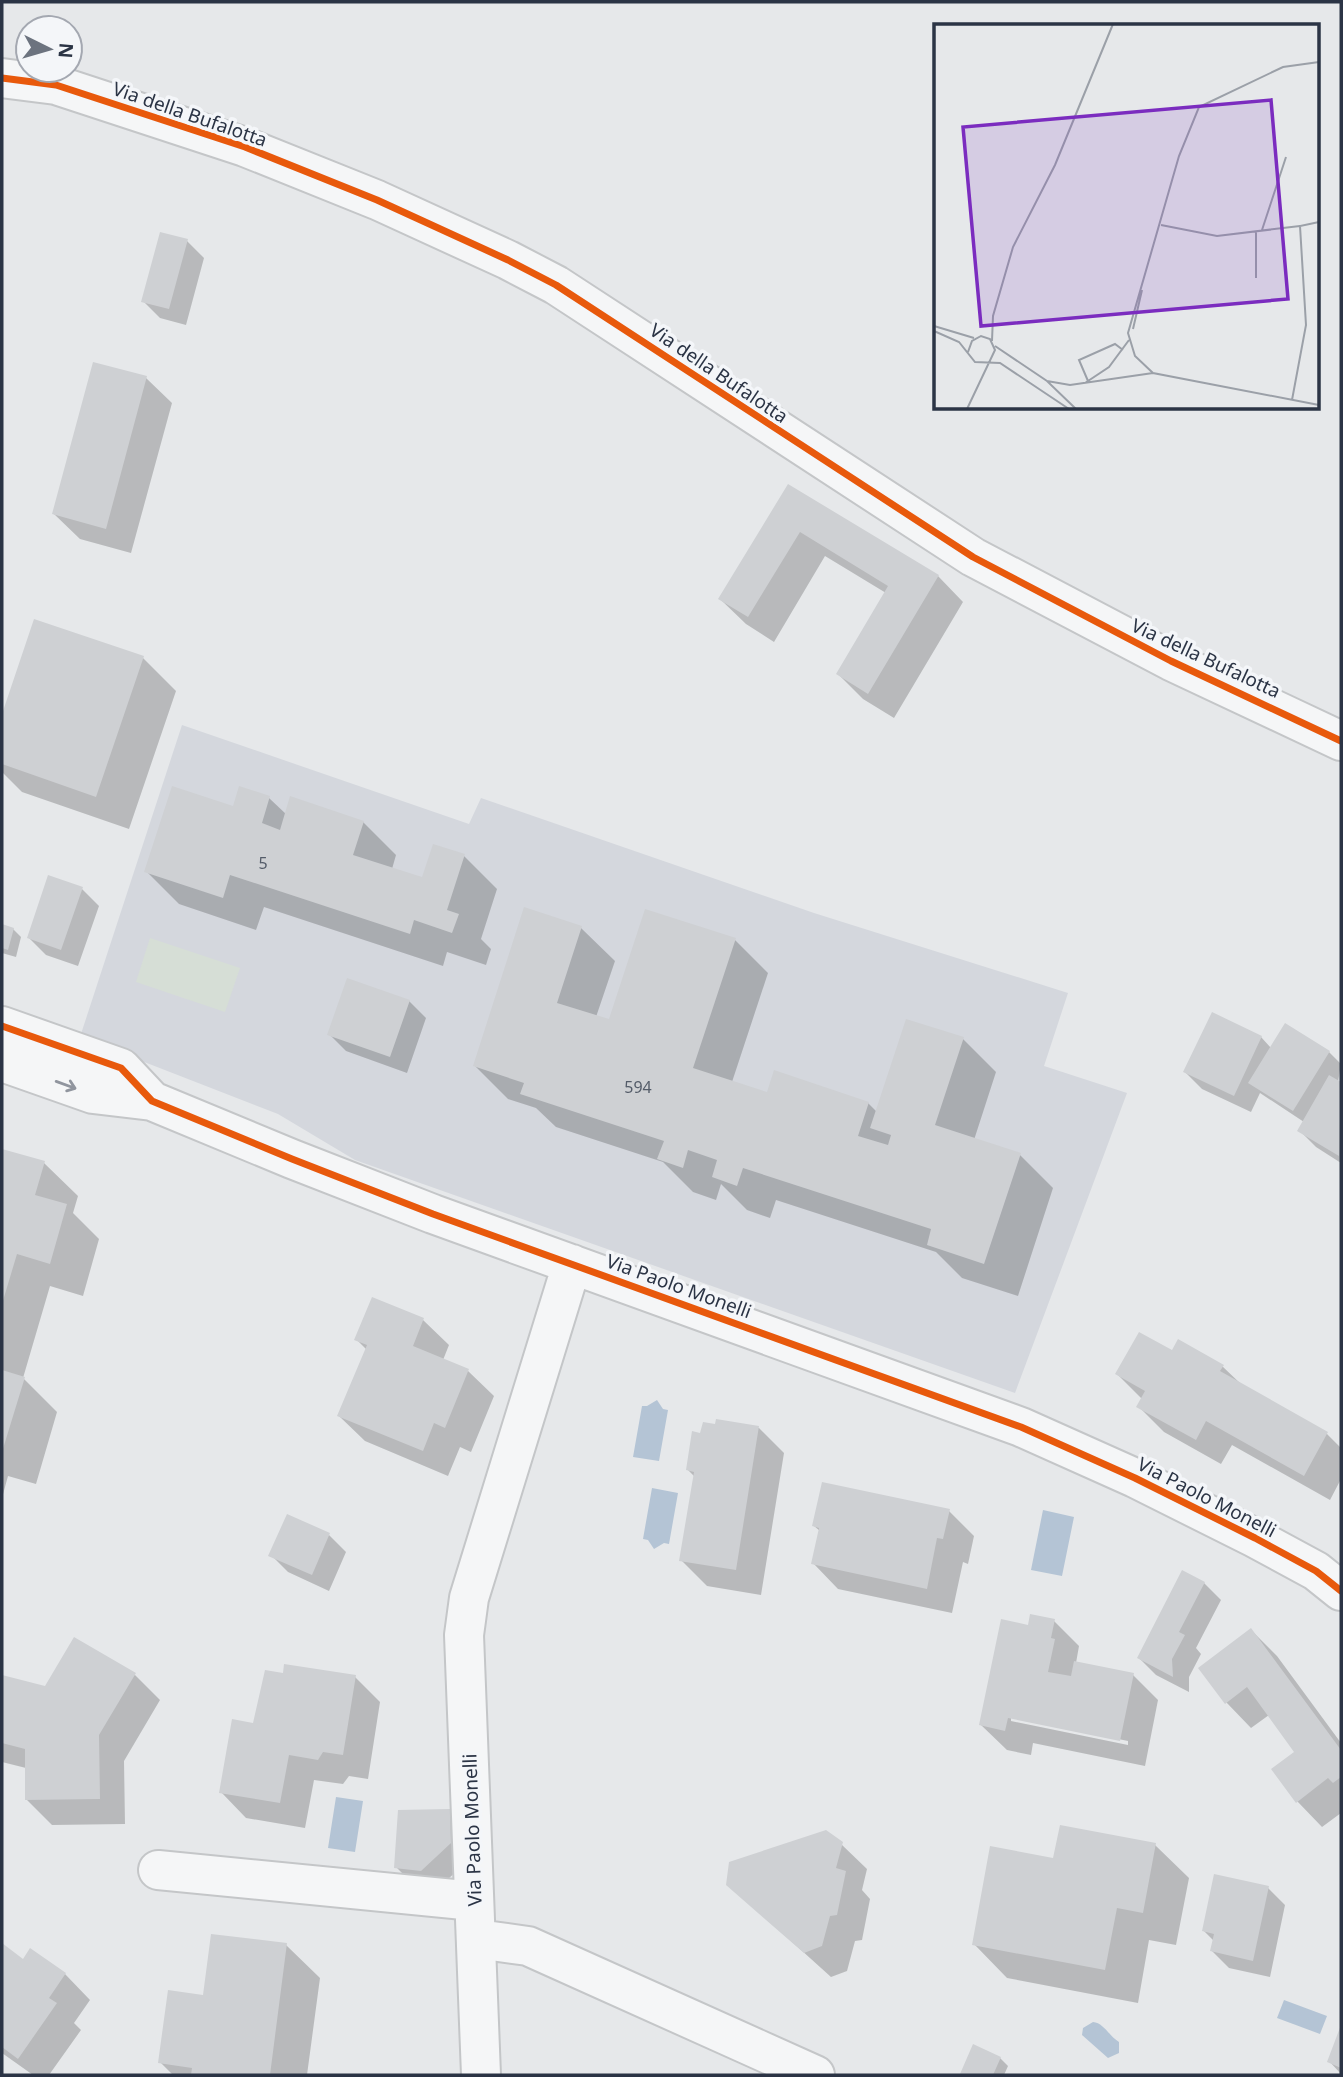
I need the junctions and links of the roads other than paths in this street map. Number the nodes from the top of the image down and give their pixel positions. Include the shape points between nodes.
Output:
1 (67, 84) edge
2 (1341, 741) edge
3 (2, 1026) edge
4 (2, 1062) edge
5 (152, 1101) junction
6 (572, 1264) junction
7 (1341, 1591) edge
8 (158, 1870) dead end
9 (474, 1901) junction
10 (477, 1939) junction
11 (481, 2075) edge
12 (815, 2075) edge

1 - 2 street, Via della Bufalotta via 245,147 508,260 556,285 974,557 1138,644
3 - 5 street, Via Paolo Monelli via 121,1068
4 -> 5 street via 93,1094
5 - 6 street, Via Paolo Monelli
6 - 7 street, Via Paolo Monelli via 1021,1427 1255,1538 1316,1571
6 - 9 street, Via Paolo Monelli via 469,1598 464,1635
8 - 9 street
9 - 10 street, Via Paolo Monelli
10 - 11 street, Via Paolo Monelli
10 - 12 street via 528,1946

